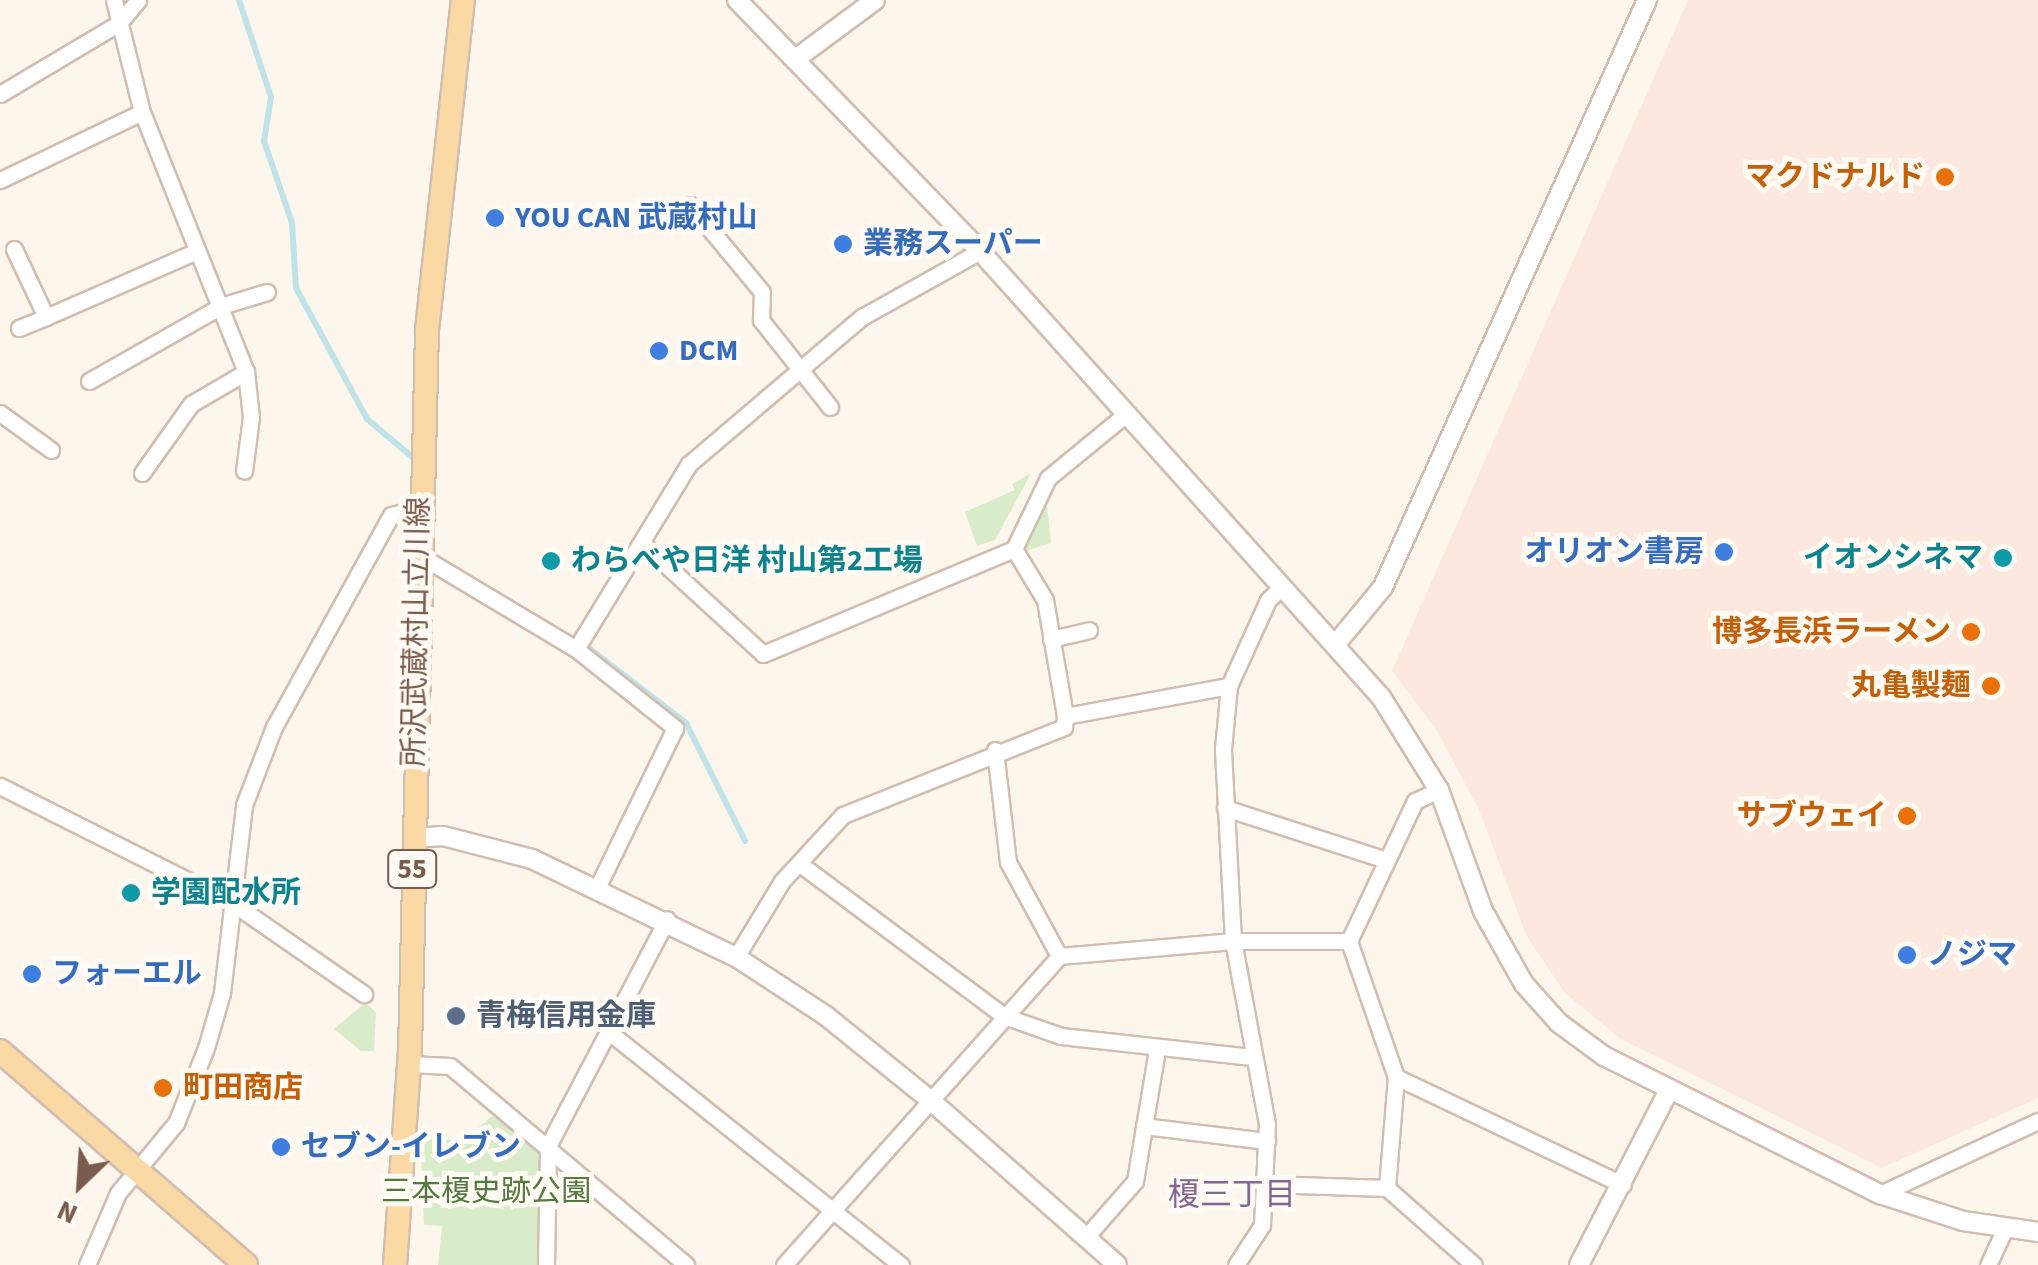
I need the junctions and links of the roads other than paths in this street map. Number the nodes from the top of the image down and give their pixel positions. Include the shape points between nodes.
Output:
1 (114, 0) edge
2 (138, 0) edge
3 (463, 0) edge
4 (737, 0) edge
5 (875, 0) edge
6 (1647, 0) edge
7 (119, 24) junction
8 (797, 58) junction
9 (0, 94) edge
10 (142, 112) junction
11 (0, 180) edge
12 (690, 206) dead end
13 (14, 249) dead end
14 (196, 251) junction
15 (980, 251) junction
16 (267, 292) dead end
17 (221, 306) junction
18 (46, 317) junction
19 (19, 328) dead end
20 (798, 368) junction
21 (246, 372) junction
22 (88, 381) dead end
23 (830, 407) dead end
24 (0, 412) edge
25 (1126, 414) junction
26 (52, 450) dead end
27 (244, 472) dead end
28 (142, 473) dead end
29 (420, 508) junction
30 (642, 544) junction
31 (1014, 549) junction
32 (419, 554) junction
33 (1282, 588) junction
34 (1089, 630) dead end
35 (1051, 640) junction
36 (1335, 645) junction
37 (576, 649) junction
38 (1229, 686) junction
39 (1065, 716) junction
40 (995, 750) junction
41 (0, 786) edge
42 (1439, 790) junction
43 (1225, 808) junction
44 (413, 838) junction
45 (1386, 860) junction
46 (800, 864) junction
47 (598, 886) junction
48 (231, 902) junction
49 (667, 919) junction
50 (1348, 940) junction
51 (1233, 941) junction
52 (1059, 956) junction
53 (736, 958) junction
54 (364, 994) dead end
55 (1004, 1016) junction
56 (609, 1032) junction
57 (1157, 1049) junction
58 (0, 1051) edge
59 (1252, 1057) junction
60 (409, 1064) junction
61 (1396, 1077) junction
62 (1669, 1090) junction
63 (930, 1100) junction
64 (2038, 1121) edge
65 (1144, 1126) junction
66 (1267, 1142) junction
67 (548, 1146) junction
68 (135, 1167) junction
69 (1267, 1184) junction
70 (1623, 1185) junction
71 (1387, 1188) junction
72 (1880, 1194) junction
73 (835, 1208) junction
74 (2005, 1229) junction
75 (2038, 1232) edge
76 (1086, 1238) junction
77 (87, 1265) edge
78 (246, 1265) edge
79 (395, 1265) edge
80 (546, 1265) edge
81 (686, 1265) edge
82 (784, 1265) edge
83 (900, 1265) edge
84 (1117, 1265) edge
85 (1236, 1265) edge
86 (1474, 1265) edge
87 (1580, 1265) edge
88 (1988, 1265) edge

1 - 7 street
2 - 7 street
3 - 29 main road, 所沢武蔵村山立川線 / 55 via 426,330
4 - 8 street
5 - 8 street
6 - 36 street via 1383,587
7 - 9 street
7 - 10 street
8 - 15 street
10 - 11 street
10 - 14 street
12 - 20 street via 762,292 761,320
13 - 18 street
14 - 17 street
14 - 18 street
15 - 20 street via 862,317
15 - 25 street
16 - 17 street
17 - 21 street
17 - 22 street
18 - 19 street
20 - 23 street
20 - 30 street via 689,464
21 - 27 street via 251,417
21 - 28 street via 191,404
24 - 26 street
25 - 31 street via 1048,478
25 - 33 street
29 - 32 main road, 所沢武蔵村山立川線 / 55
29 - 48 street via 391,515 274,727 244,805
30 - 31 street via 763,654
30 - 37 street
31 - 35 street via 1045,600
32 - 37 street
32 - 44 main road, 所沢武蔵村山立川線 / 55
33 - 36 street
33 - 38 street via 1268,600
34 - 35 street
35 - 39 street
36 - 42 street via 1381,697
37 - 47 street via 675,728
38 - 39 street
38 - 43 street
39 - 40 street via 1064,727
40 - 46 street via 844,816
40 - 52 street via 1008,862
41 - 48 street
42 - 45 street via 1416,801
42 - 62 street via 1484,911 1524,984 1559,1023
43 - 45 street
43 - 51 street
44 - 47 street via 471,842
44 - 60 main road, 所沢武蔵村山立川線 / 55
45 - 50 street
46 - 53 street
46 - 55 street
47 - 49 street
48 - 54 street
48 - 68 street via 222,992 176,1123
49 - 53 street
49 - 56 street
50 - 51 street
50 - 61 street
51 - 52 street
51 - 59 street
52 - 55 street
53 - 63 street via 826,1016
55 - 57 street via 1061,1036
55 - 63 street
56 - 67 street
56 - 73 street
57 - 59 street
57 - 65 street
58 - 68 main road
59 - 66 street
60 - 67 street via 450,1066
60 - 79 main road, 所沢武蔵村山立川線 / 55
61 - 70 street
61 - 71 street
62 - 70 street
62 - 72 street
63 - 73 street
63 - 76 street
64 - 72 street
65 - 66 street
65 - 76 street via 1135,1180
66 - 69 street
67 - 80 street
67 - 81 street
68 - 77 street
68 - 78 main road
69 - 71 street
69 - 85 street via 1256,1242
70 - 87 street
71 - 86 street
72 - 74 street
73 - 82 street
73 - 83 street
74 - 75 street
74 - 88 street
76 - 84 street

